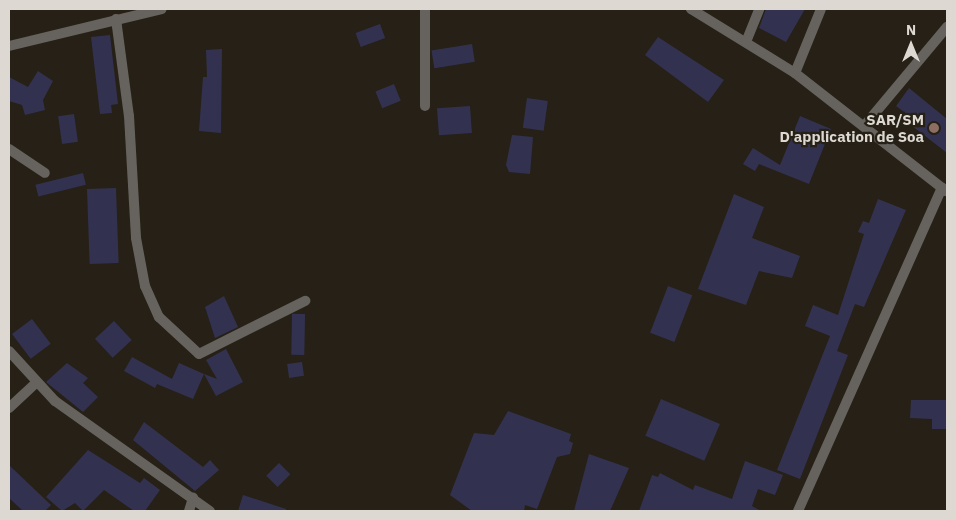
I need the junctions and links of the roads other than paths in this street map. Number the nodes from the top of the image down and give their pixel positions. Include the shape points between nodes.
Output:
1 (162, 9) edge
2 (425, 9) edge
3 (690, 9) edge
4 (759, 9) edge
5 (821, 9) edge
6 (116, 19) junction
7 (947, 27) edge
8 (746, 42) junction
9 (9, 46) edge
10 (795, 73) junction
11 (425, 106) dead end
12 (865, 126) junction
13 (9, 149) edge
14 (45, 172) dead end
15 (945, 190) edge
16 (306, 301) dead end
17 (9, 351) edge
18 (37, 382) junction
19 (9, 408) edge
20 (193, 498) junction
21 (189, 511) edge
22 (210, 511) edge
23 (798, 511) edge

1 - 6 street
2 - 11 street
3 - 8 street
4 - 8 street
5 - 10 street
6 - 9 street
6 - 16 street via 129,116 136,238 145,286 159,317 198,354
7 - 12 street
8 - 10 street
10 - 12 street
12 - 15 street
13 - 14 street
15 - 23 street
17 - 18 street
18 - 19 street
18 - 20 street via 68,411
20 - 21 street
20 - 22 street

